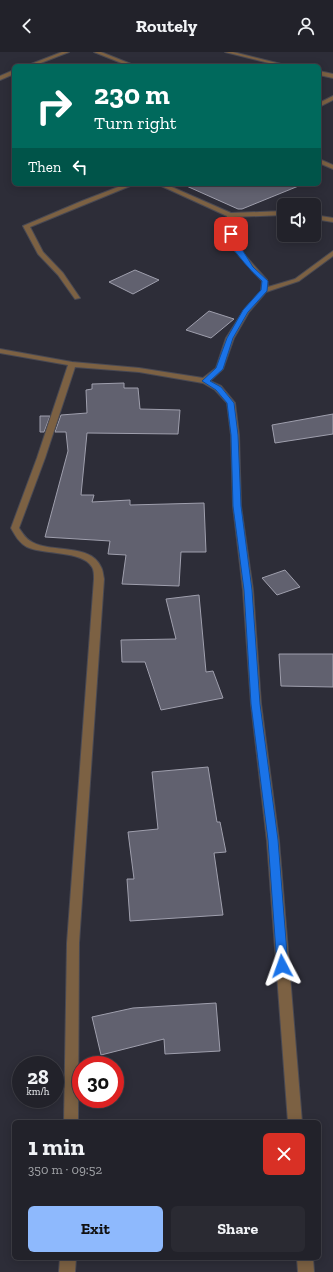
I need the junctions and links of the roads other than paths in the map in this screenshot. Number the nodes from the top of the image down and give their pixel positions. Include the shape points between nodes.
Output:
1 (67, 52) edge
2 (96, 52) edge
3 (227, 52) edge
4 (34, 64) edge
5 (129, 64) edge
6 (278, 64) edge
7 (12, 73) edge
8 (321, 73) edge
9 (333, 76) edge
10 (0, 78) edge
11 (333, 98) edge
12 (321, 104) edge
13 (321, 163) edge
14 (333, 167) edge
15 (127, 186) edge
16 (165, 186) edge
17 (277, 213) edge
18 (230, 215) junction
19 (321, 218) edge
20 (333, 220) edge
21 (333, 253) edge
22 (264, 291) junction
23 (77, 298) dead end
24 (0, 351) edge
25 (72, 364) junction
26 (206, 381) junction
27 (71, 1120) edge
28 (295, 1120) edge
29 (68, 1260) edge
30 (305, 1260) edge
31 (67, 1272) edge
32 (306, 1272) edge

1 - 4 street
2 - 5 street
3 - 6 street
7 - 10 street
8 - 9 street
11 - 12 street
13 - 14 street
15 - 23 street via 26,226 40,253 61,274
16 - 18 street
17 - 18 street
18 - 22 street via 231,243 265,281
19 - 20 street
21 - 22 street via 297,280
22 - 26 street via 246,311 230,338 219,369
24 - 25 street
25 - 26 street via 139,370
25 - 27 street via 16,528 22,540 38,548 73,552 89,560 96,565 99,579 73,943
26 - 28 street via 218,388 231,403 234,427 237,506 248,590 256,704 273,840
29 - 31 street
30 - 32 street

